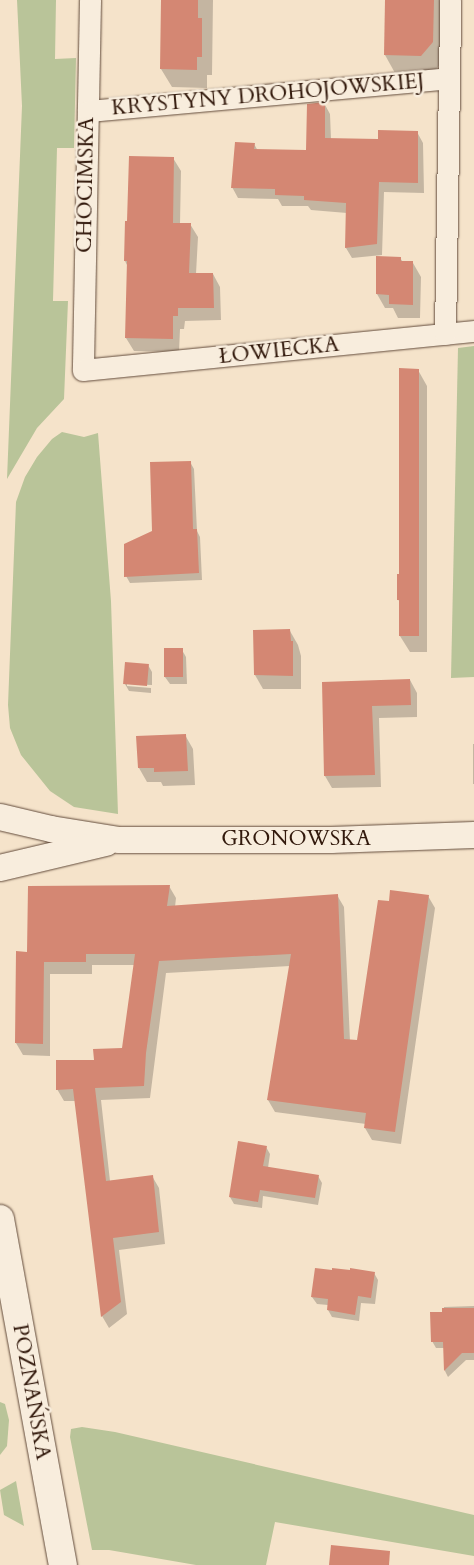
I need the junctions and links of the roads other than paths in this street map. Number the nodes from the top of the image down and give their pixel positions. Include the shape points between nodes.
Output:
1 (90, 0) edge
2 (450, 0) edge
3 (448, 78) junction
4 (88, 111) junction
5 (474, 331) edge
6 (446, 334) junction
7 (83, 370) joint
8 (0, 817) edge
9 (474, 835) edge
10 (118, 840) junction
11 (0, 868) edge
12 (0, 1219) edge
13 (63, 1565) edge

1 - 4 street, CHOCIMSKA
2 - 3 street
3 - 4 street, KRYSTYNY DROHOJOWSKIEJ
3 - 6 street
4 - 7 street, CHOCIMSKA
5 - 6 street, ŁOWIECKA
6 - 7 street, ŁOWIECKA
8 - 10 street, GRONOWSKA
9 - 10 street, GRONOWSKA via 331,840
10 - 11 street, GRONOWSKA
12 - 13 main road, POZNAŃSKA

